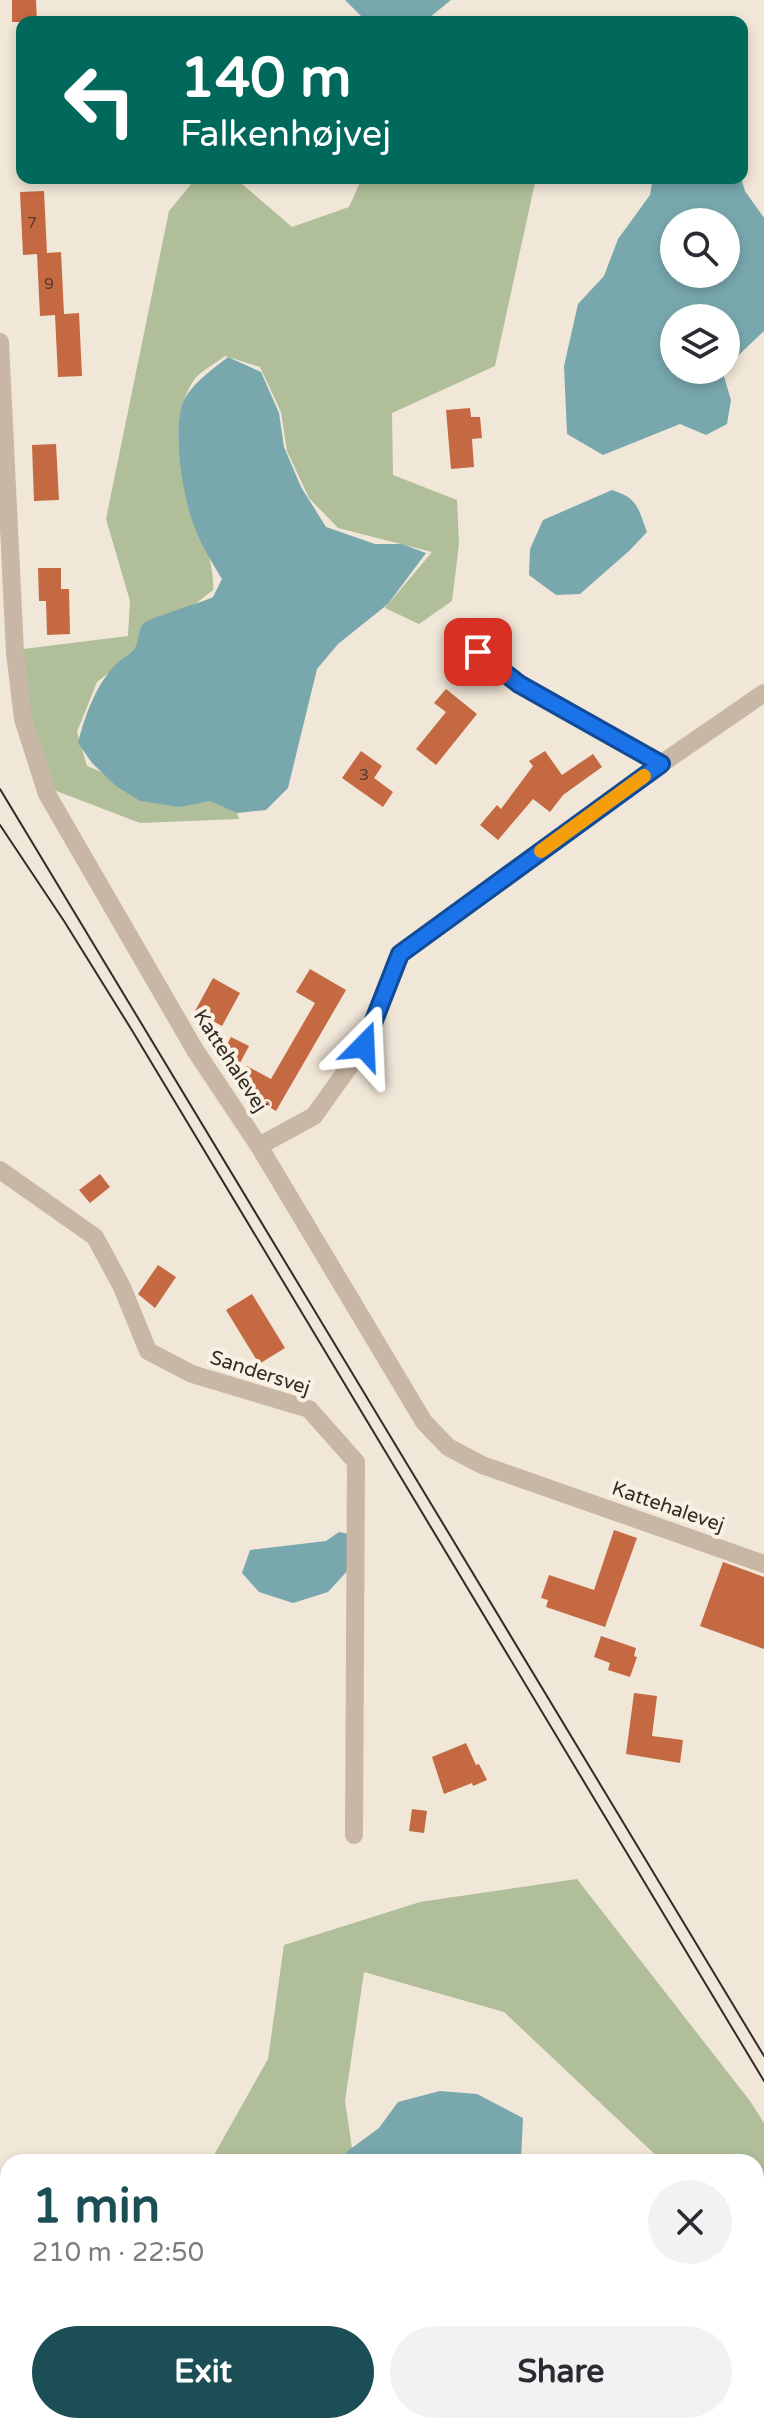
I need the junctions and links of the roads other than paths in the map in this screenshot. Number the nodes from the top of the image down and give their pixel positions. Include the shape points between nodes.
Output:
1 (0, 342) edge
2 (478, 652) dead end
3 (764, 693) edge
4 (661, 764) junction
5 (259, 1146) junction
6 (0, 1170) edge
7 (764, 1564) edge
8 (354, 1835) dead end

1 - 5 street, Kattehalevej via 15,653 23,719 42,779 195,1050
2 - 4 street via 519,684
3 - 4 street
4 - 5 street via 400,954 364,1046 314,1116
5 - 7 street, Kattehalevej via 424,1422 448,1447 482,1465
6 - 8 street, Sandersvej via 95,1237 148,1351 192,1374 309,1409 356,1462

